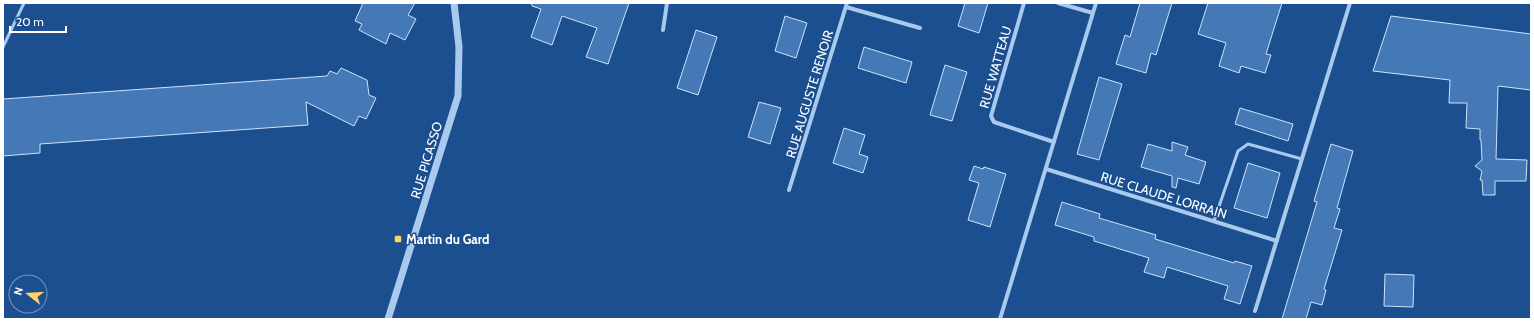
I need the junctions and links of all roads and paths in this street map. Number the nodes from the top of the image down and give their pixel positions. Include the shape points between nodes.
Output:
1 (24, 3) edge
2 (454, 3) edge
3 (667, 3) edge
4 (1024, 3) edge
5 (1058, 3) edge
6 (1096, 3) edge
7 (1350, 3) edge
8 (847, 5) edge
9 (1093, 13) junction
10 (920, 28) dead end
11 (663, 30) dead end
12 (3, 47) edge
13 (1054, 142) junction
14 (1302, 159) junction
15 (1046, 169) junction
16 (789, 190) dead end
17 (1214, 221) junction
18 (1277, 241) junction
19 (1255, 311) dead end
20 (388, 319) edge
21 (1000, 319) edge

1 - 12 lane
2 - 20 street, RUE PICASSO via 459,47 458,96
3 - 11 street
4 - 13 street, RUE WATTEAU via 991,116 994,122
5 - 9 street
6 - 9 street
7 - 14 street
8 - 10 street
8 - 16 street, RUE AUGUSTE RENOIR
9 - 13 street
13 - 15 street
14 - 17 lane via 1248,144 1238,151
14 - 18 street
15 - 17 street, RUE CLAUDE LORRAIN
15 - 21 street
17 - 18 street, RUE CLAUDE LORRAIN
18 - 19 street

